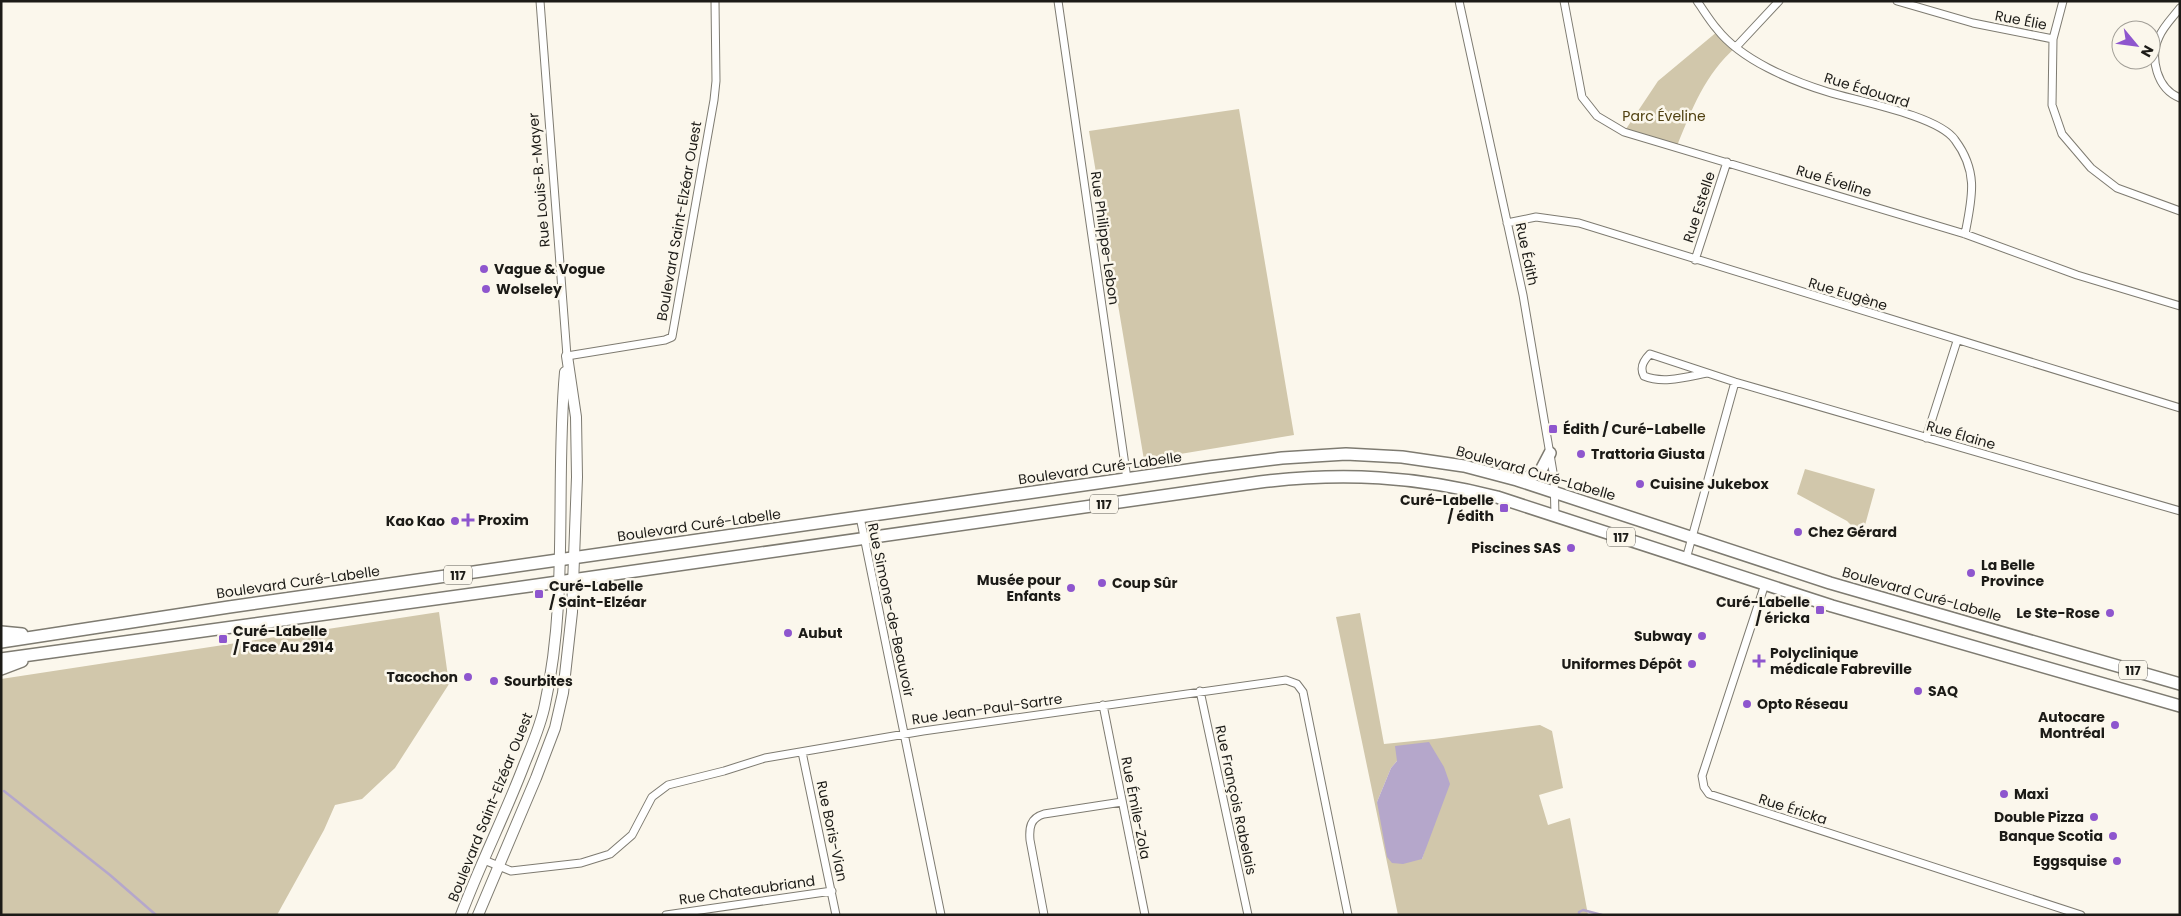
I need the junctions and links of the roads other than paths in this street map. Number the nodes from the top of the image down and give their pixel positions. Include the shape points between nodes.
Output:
1 (540, 1) edge
2 (715, 1) edge
3 (1058, 1) edge
4 (1460, 1) edge
5 (1564, 1) edge
6 (1697, 1) edge
7 (1779, 1) edge
8 (1897, 1) edge
9 (2063, 1) edge
10 (2180, 8) edge
11 (2053, 39) junction
12 (1736, 48) junction
13 (2180, 98) edge
14 (1728, 162) junction
15 (2180, 211) edge
16 (1507, 223) junction
17 (1965, 234) junction
18 (1695, 260) junction
19 (2180, 306) edge
20 (1957, 340) junction
21 (567, 356) junction
22 (1707, 373) junction
23 (1735, 382) junction
24 (2180, 408) edge
25 (1926, 438) junction
26 (1550, 453) junction
27 (1127, 479) junction
28 (1517, 480) junction
29 (1555, 492) junction
30 (2180, 511) edge
31 (1555, 515) junction
32 (860, 517) junction
33 (864, 538) junction
34 (1692, 538) junction
35 (575, 558) junction
36 (1686, 559) junction
37 (559, 560) junction
38 (574, 580) junction
39 (558, 582) junction
40 (1765, 584) junction
41 (1, 632) edge
42 (38, 636) junction
43 (1, 642) edge
44 (40, 654) junction
45 (1, 659) edge
46 (1, 669) edge
47 (2180, 684) edge
48 (1200, 691) junction
49 (1103, 705) junction
50 (2180, 706) edge
51 (904, 734) junction
52 (802, 752) junction
53 (1122, 802) junction
54 (484, 860) junction
55 (498, 866) junction
56 (832, 891) junction
57 (461, 915) edge
58 (478, 915) edge
59 (666, 915) edge
60 (836, 915) edge
61 (941, 915) edge
62 (1044, 915) edge
63 (1145, 915) edge
64 (1248, 915) edge
65 (1348, 915) edge
66 (2081, 915) edge

1 - 21 street, Rue Louis-B.-Mayer
2 - 21 street, Boulevard Saint-Elzéar Ouest via 714,100 672,337
3 - 27 street, Rue Philippe-Lebon
4 - 16 street, Rue Édith
5 - 14 street, Rue Éveline via 1582,97 1597,116 1624,132
6 - 12 street, Rue Édouard via 1718,31
7 - 12 street
8 - 11 street, Rue Élie via 1973,23
9 - 11 street
10 - 13 street via 2159,37 2154,55 2165,88
11 - 15 street via 2052,105 2062,134 2091,168 2117,188
12 - 17 street, Rue Édouard via 1766,67 1826,92 1908,114 1940,127 1955,139 1972,172 1973,191
14 - 17 street, Rue Éveline
14 - 18 street, Rue Estelle
16 - 18 street, Rue Eugène via 1536,217 1579,223
16 - 26 street, Rue Édith via 1523,294
17 - 19 street, Rue Éveline via 2078,275
18 - 20 street, Rue Eugène
20 - 24 street, Rue Eugène
20 - 25 street
21 - 35 street, Rue Louis-B.-Mayer via 576,417
21 - 37 street, Rue Louis-B.-Mayer via 560,420
22 - 22 street, Rue Élaine via 1650,354 1643,361 1642,372 1652,379
22 - 23 street, Rue Élaine
23 - 25 street, Rue Élaine
23 - 34 street
25 - 30 street, Rue Élaine
26 - 28 main road via 1539,474
26 - 29 street, Rue Édith
27 - 28 main road, Boulevard Curé-Labelle / 117 via 1282,458 1346,454 1444,462
27 - 32 main road, Boulevard Curé-Labelle / 117
28 - 29 main road, Boulevard Curé-Labelle / 117
29 - 31 street, Rue Édith
29 - 34 main road, Boulevard Curé-Labelle / 117
31 - 33 main road, 117 via 1441,483 1327,475
31 - 36 main road, 117
32 - 33 street, Rue Simone-de-Beauvoir
32 - 35 main road, Boulevard Curé-Labelle / 117
33 - 38 main road, 117
33 - 51 street, Rue Simone-de-Beauvoir
34 - 36 street
34 - 47 main road, Boulevard Curé-Labelle / 117 via 1830,583
35 - 37 main road, Boulevard Curé-Labelle / 117
35 - 38 street, Boulevard Saint-Elzéar Ouest
36 - 40 main road, 117
37 - 39 street, Boulevard Saint-Elzéar Ouest
37 - 42 main road, Boulevard Curé-Labelle / 117
38 - 39 main road, 117
38 - 55 street, Boulevard Saint-Elzéar Ouest via 569,651 557,721
39 - 44 main road, 117
39 - 54 street, Boulevard Saint-Elzéar Ouest via 553,657 542,716
40 - 50 main road, 117
40 - 66 street, Rue Éricka via 1702,776 1709,794
41 - 42 main road
42 - 43 main road, Boulevard Curé-Labelle / 117
44 - 45 main road, 117
44 - 46 main road
48 - 49 street, Rue Jean-Paul-Sartre
48 - 64 street, Rue François Rabelais
48 - 65 street, Rue Jean-Paul-Sartre via 1283,680 1300,686
49 - 51 street, Rue Jean-Paul-Sartre
49 - 53 street, Rue Émile-Zola
51 - 52 street, Rue Jean-Paul-Sartre
51 - 61 street, Rue Simone-de-Beauvoir
52 - 55 street, Rue Jean-Paul-Sartre via 765,758 668,785 652,797 632,835 610,854 580,863 511,871
52 - 56 street, Rue Boris-Vian
53 - 62 street via 1034,818 1029,830 1030,840
53 - 63 street, Rue Émile-Zola
54 - 55 street, Rue Jean-Paul-Sartre
54 - 57 street, Boulevard Saint-Elzéar Ouest
55 - 58 street, Boulevard Saint-Elzéar Ouest
56 - 59 street, Rue Chateaubriand
56 - 60 street, Rue Boris-Vian

